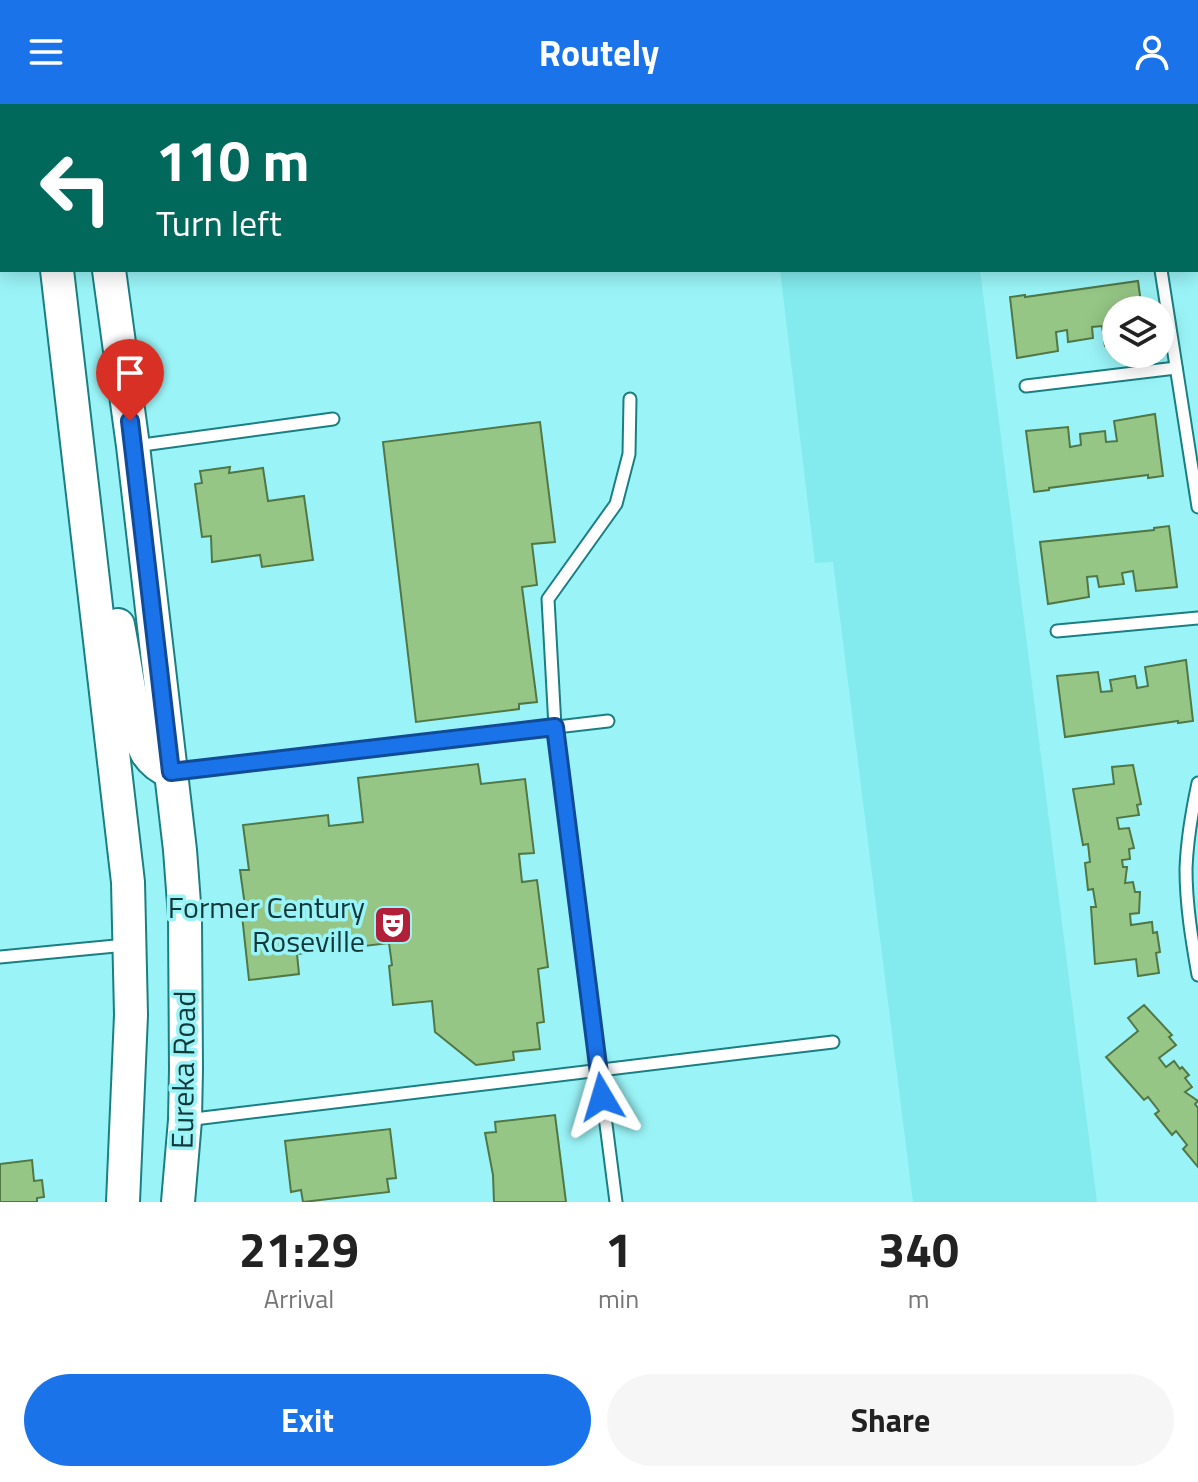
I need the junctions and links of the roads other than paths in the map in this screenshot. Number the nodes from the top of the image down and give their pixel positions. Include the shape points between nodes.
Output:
1 (57, 272) edge
2 (109, 272) edge
3 (1161, 272) edge
4 (1176, 368) junction
5 (1026, 386) dead end
6 (630, 399) dead end
7 (333, 419) dead end
8 (133, 446) junction
9 (1198, 507) edge
10 (87, 523) junction
11 (1198, 618) edge
12 (1057, 631) dead end
13 (608, 721) dead end
14 (555, 727) junction
15 (171, 772) junction
16 (1198, 783) edge
17 (130, 945) junction
18 (0, 957) edge
19 (1198, 975) edge
20 (833, 1042) dead end
21 (599, 1071) junction
22 (185, 1120) junction
23 (123, 1202) edge
24 (178, 1202) edge
25 (616, 1202) edge

1 - 10 main road, Eureka Road
2 - 8 main road, Eureka Road
3 - 4 lane
4 - 5 lane
4 - 9 lane
6 - 14 lane via 629,454 616,504 548,599
7 - 8 lane
8 - 15 main road, Eureka Road
10 - 15 main road via 113,598 139,731 152,759
10 - 17 main road, Eureka Road via 121,811
11 - 12 lane
13 - 14 lane
14 - 15 lane
14 - 21 lane
15 - 22 main road, Eureka Road via 185,917
16 - 19 lane via 1186,870
17 - 18 lane
17 - 23 main road, Eureka Road
20 - 21 lane
21 - 22 lane
21 - 25 lane
22 - 24 main road, Eureka Road

